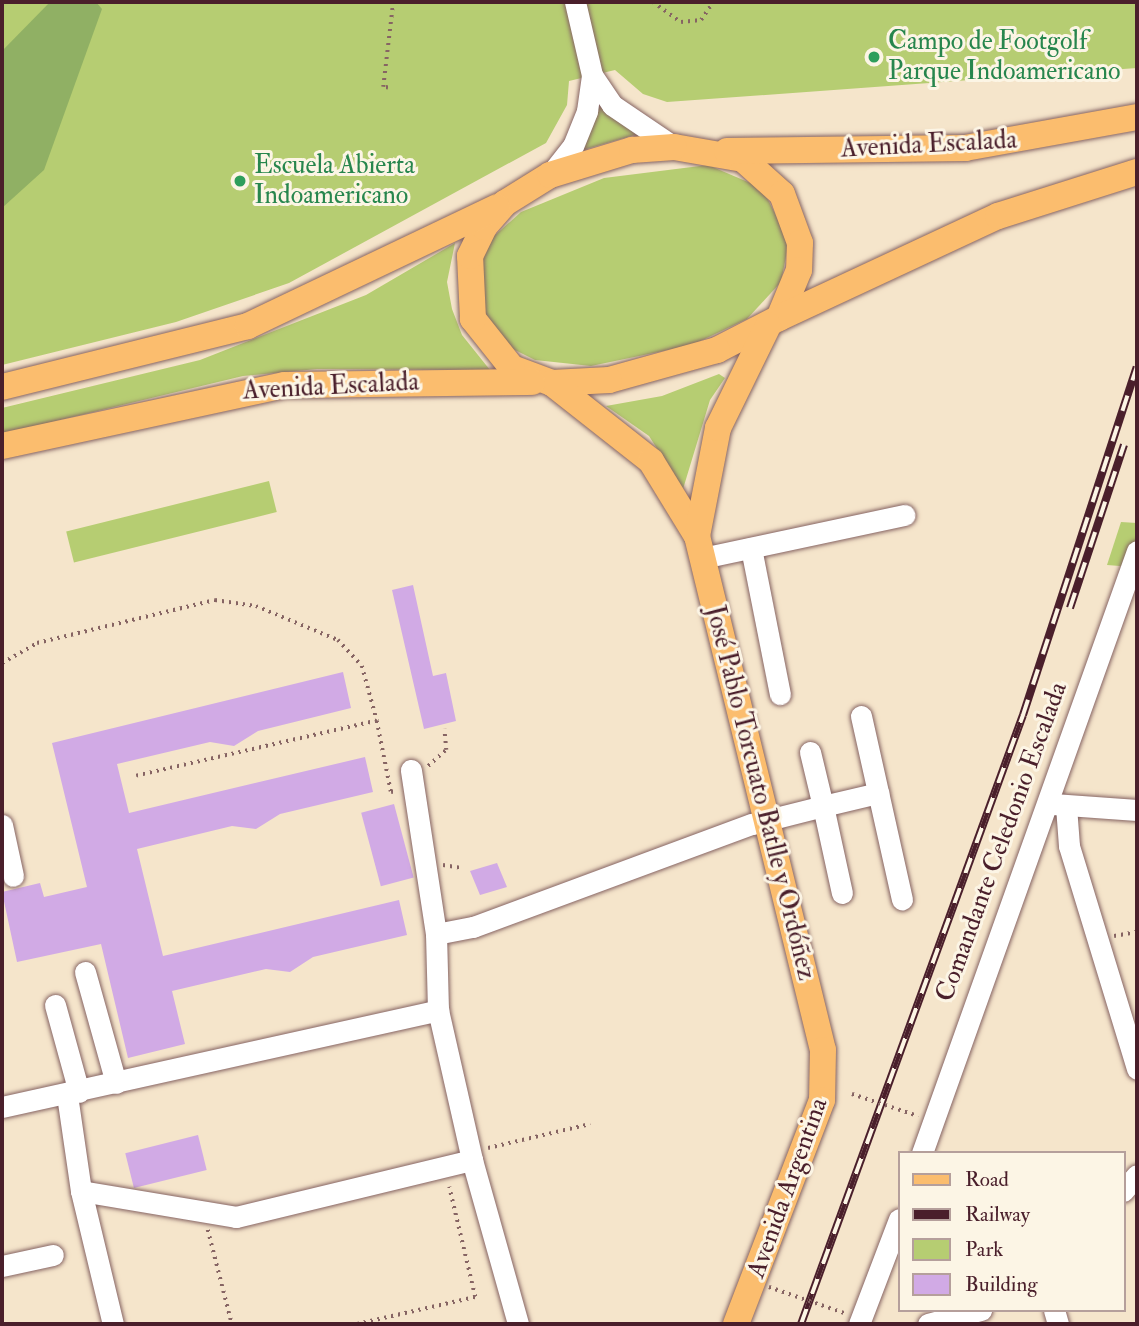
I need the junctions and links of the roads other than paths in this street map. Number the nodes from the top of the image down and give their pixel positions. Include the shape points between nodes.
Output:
1 (575, 2) edge
2 (592, 75) junction
3 (1137, 117) edge
4 (674, 147) junction
5 (718, 151) junction
6 (1135, 173) edge
7 (550, 175) junction
8 (505, 203) junction
9 (773, 322) junction
10 (546, 383) junction
11 (2, 387) edge
12 (2, 446) edge
13 (904, 515) dead end
14 (699, 547) junction
15 (751, 548) junction
16 (1137, 551) edge
17 (780, 694) dead end
18 (861, 716) dead end
19 (810, 752) dead end
20 (413, 778) road end
21 (878, 793) junction
22 (1044, 802) junction
23 (823, 806) junction
24 (1066, 806) junction
25 (1137, 810) edge
26 (774, 818) junction
27 (2, 825) edge
28 (13, 876) dead end
29 (842, 893) dead end
30 (902, 898) dead end
31 (436, 934) junction
32 (85, 972) dead end
33 (55, 1005) dead end
34 (438, 1010) junction
35 (823, 1050) joint
36 (1137, 1069) edge
37 (116, 1083) junction
38 (73, 1093) junction
39 (2, 1107) edge
40 (923, 1151) edge
41 (472, 1160) junction
42 (1137, 1175) edge
43 (1125, 1189) edge
44 (81, 1191) junction
45 (898, 1222) edge
46 (53, 1255) dead end
47 (2, 1266) edge
48 (973, 1312) edge
49 (859, 1320) edge
50 (113, 1324) edge
51 (518, 1324) edge
52 (736, 1324) edge
53 (928, 1324) edge

1 - 2 street
2 - 4 street via 612,105
2 - 7 street via 573,146
3 - 5 main road, Avenida Escalada via 965,148
4 - 5 main road, Avenida Escalada
4 - 7 main road, Avenida Escalada via 632,150
5 - 9 main road, José Pablo Torcuato Batlle y Ordóñez via 764,174 794,217 799,270
6 - 9 main road via 998,216
7 - 8 main road, Avenida Escalada
8 - 10 main road, José Pablo Torcuato Batlle y Ordóñez via 484,227 470,256 469,298 488,346 512,368
8 - 11 main road via 248,326
9 - 10 main road, Avenida Escalada via 664,368
9 - 14 main road, José Pablo Torcuato Batlle y Ordóñez via 718,428
10 - 12 main road, Avenida Escalada via 285,385
10 - 14 main road, José Pablo Torcuato Batlle y Ordóñez via 651,461
13 - 15 street
14 - 15 street
14 - 26 main road, José Pablo Torcuato Batlle y Ordóñez
15 - 17 street
16 - 22 street, Comandante Celedonio Escalada
18 - 21 street
19 - 23 street
20 - 31 street
21 - 23 street
21 - 30 street
22 - 24 street
22 - 40 street, Comandante Celedonio Escalada
23 - 26 street
23 - 29 street
24 - 25 street
24 - 36 street via 1069,846 1101,938
26 - 31 street via 473,927
26 - 35 main road, José Pablo Torcuato Batlle y Ordóñez via 784,886
27 - 28 street
31 - 34 street
32 - 37 street
33 - 38 street
34 - 37 street
34 - 41 street
35 - 52 main road, Avenida Argentina via 822,1100
37 - 38 street
38 - 39 street
38 - 44 street
41 - 44 street via 236,1217
41 - 51 street
42 - 43 street
44 - 50 street
45 - 49 street
46 - 47 street
48 - 53 street

